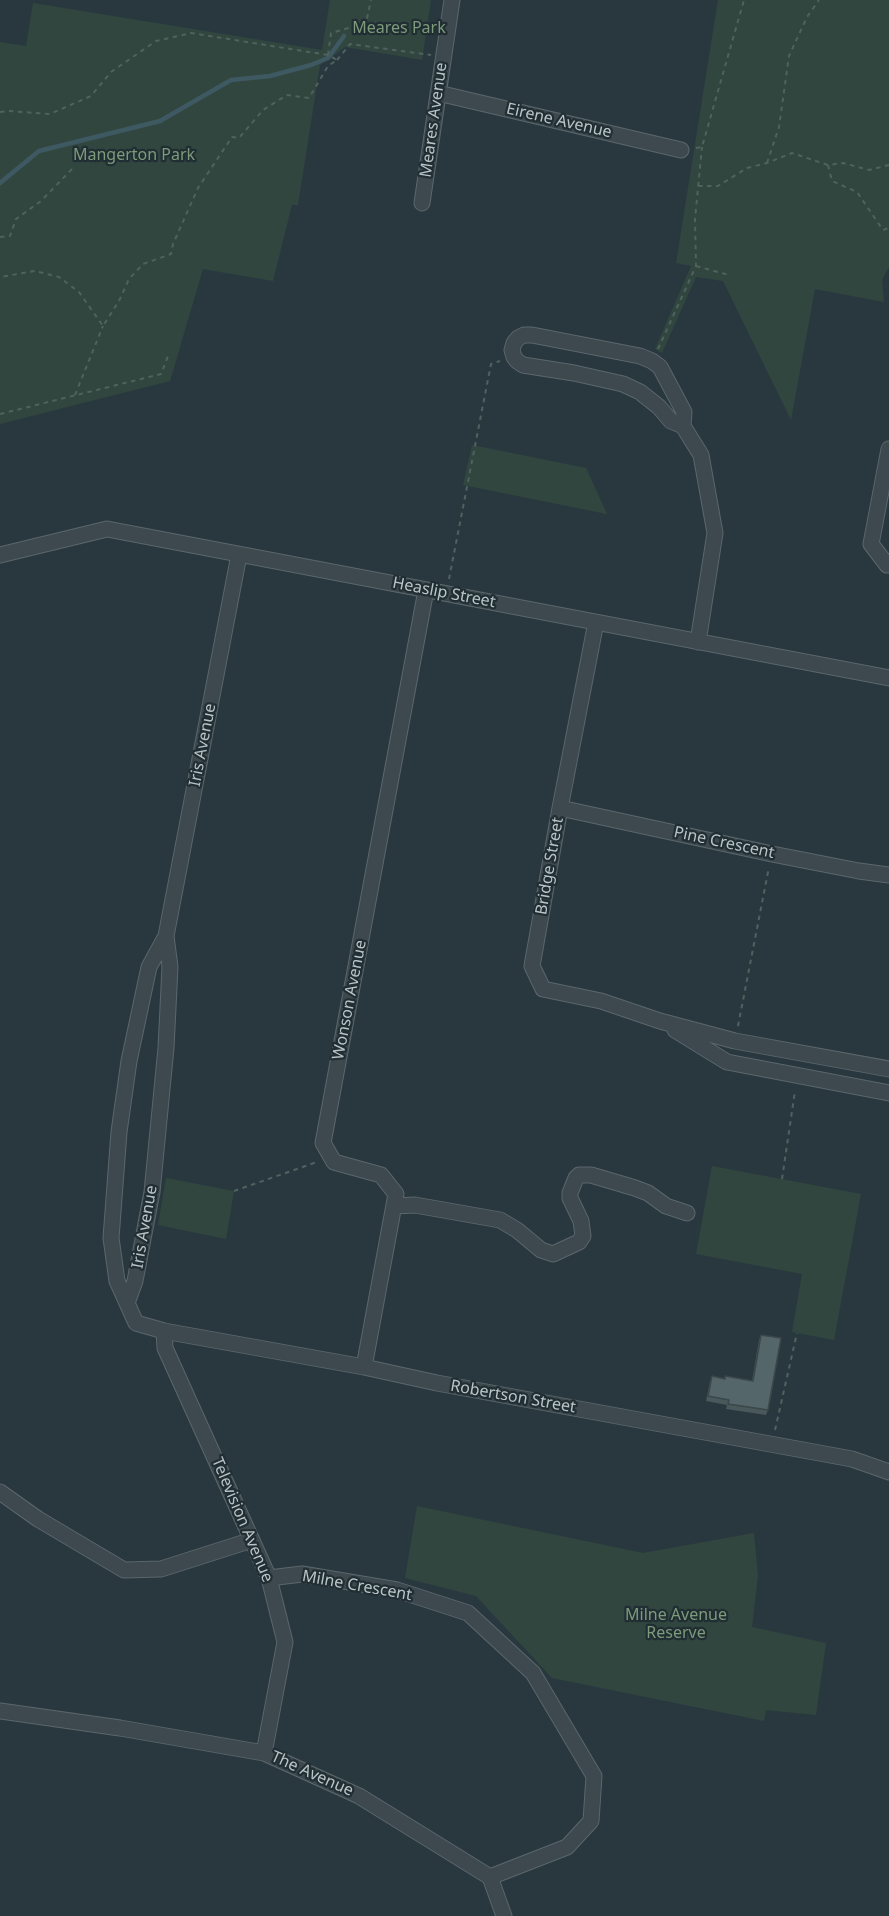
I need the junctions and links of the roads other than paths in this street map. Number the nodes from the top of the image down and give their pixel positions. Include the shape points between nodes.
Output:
1 (452, 0) edge
2 (438, 93) junction
3 (681, 150) road end
4 (422, 203) dead end
5 (683, 426) junction
6 (889, 449) edge
7 (0, 555) edge
8 (239, 555) junction
9 (889, 565) edge
10 (426, 590) junction
11 (596, 622) junction
12 (698, 642) junction
13 (889, 678) edge
14 (560, 808) junction
15 (889, 875) edge
16 (166, 936) junction
17 (660, 1021) junction
18 (889, 1069) edge
19 (889, 1093) edge
20 (394, 1206) junction
21 (687, 1213) dead end
22 (127, 1303) junction
23 (136, 1323) joint
24 (164, 1331) junction
25 (364, 1367) junction
26 (889, 1472) edge
27 (0, 1492) edge
28 (252, 1540) junction
29 (269, 1578) junction
30 (0, 1711) edge
31 (264, 1752) junction
32 (490, 1877) junction
33 (504, 1916) edge

1 - 2 street, Meares Avenue
2 - 3 street, Eirene Avenue
2 - 4 street, Meares Avenue
5 - 5 street via 671,421 640,392 623,384 523,365 514,357 514,343 524,335 652,361 660,367 684,412
5 - 12 street via 701,455 716,533
6 - 9 street via 871,544
7 - 8 street, Heaslip Street via 106,529
8 - 10 street, Heaslip Street
8 - 16 street, Iris Avenue
10 - 11 street, Heaslip Street
10 - 20 street, Wonson Avenue via 323,1143 334,1162 381,1175 396,1194
11 - 12 street, Heaslip Street
11 - 14 street, Bridge Street
12 - 13 street, Heaslip Street
14 - 15 street, Pine Crescent
14 - 17 street, Bridge Street via 532,966 543,989 601,1001
16 - 22 street, Iris Avenue via 170,967 166,1048 152,1192
16 - 22 street, Iris Avenue via 149,967 119,1132 111,1238 117,1281
17 - 18 street, Bridge Street via 735,1041
17 - 19 street, Bridge Street via 727,1062
20 - 21 street via 415,1205 500,1220 541,1250 553,1254 579,1242 583,1236 570,1198 579,1175 635,1188
20 - 25 street
22 - 23 street, Iris Avenue
23 - 24 street, Robertson Street
24 - 25 street, Robertson Street
24 - 28 street, Television Avenue via 165,1347
25 - 26 street, Robertson Street via 852,1459
27 - 28 street via 124,1570 161,1569
28 - 29 street, Television Avenue
29 - 31 street, Television Avenue via 285,1642
29 - 32 street, Milne Crescent via 302,1574 376,1586 468,1613 533,1673 594,1776 591,1821 567,1847
30 - 31 street, The Avenue
31 - 32 street, The Avenue via 359,1796
32 - 33 street

